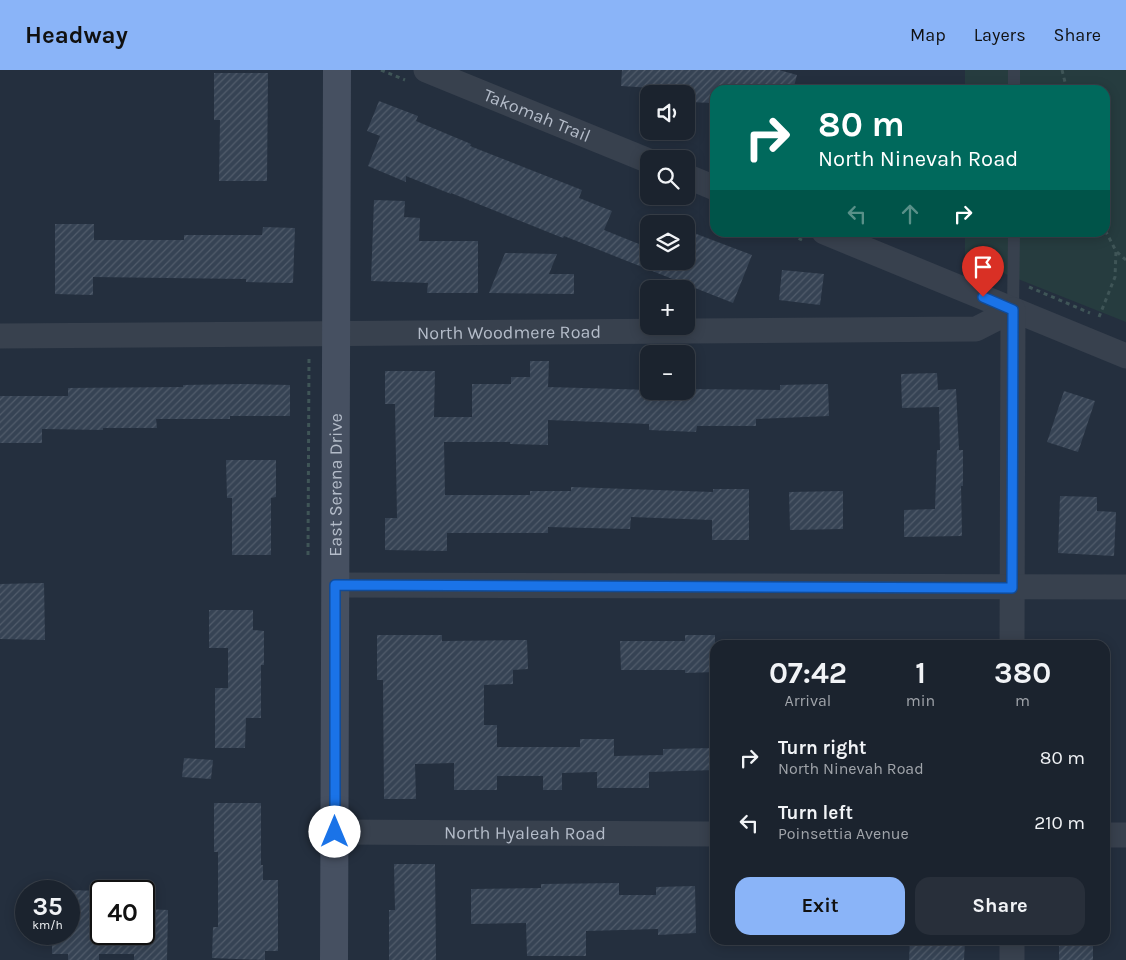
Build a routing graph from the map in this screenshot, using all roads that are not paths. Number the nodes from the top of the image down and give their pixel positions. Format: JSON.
{"nodes":[{"id":1,"x":337,"y":70,"type":"edge"},
{"id":2,"x":426,"y":70,"type":"edge"},
{"id":3,"x":1014,"y":70,"type":"edge"},
{"id":4,"x":1014,"y":85,"type":"edge"},
{"id":5,"x":640,"y":157,"type":"edge"},
{"id":6,"x":695,"y":180,"type":"edge"},
{"id":7,"x":710,"y":186,"type":"edge"},
{"id":8,"x":836,"y":237,"type":"edge"},
{"id":9,"x":1014,"y":237,"type":"edge"},
{"id":10,"x":1013,"y":310,"type":"junction"},
{"id":11,"x":336,"y":334,"type":"junction"},
{"id":12,"x":0,"y":336,"type":"edge"},
{"id":13,"x":1126,"y":356,"type":"edge"},
{"id":14,"x":335,"y":585,"type":"junction"},
{"id":15,"x":1126,"y":587,"type":"edge"},
{"id":16,"x":1012,"y":588,"type":"junction"},
{"id":17,"x":1012,"y":640,"type":"edge"},
{"id":18,"x":335,"y":832,"type":"junction"},
{"id":19,"x":710,"y":834,"type":"edge"},
{"id":20,"x":1110,"y":835,"type":"edge"},
{"id":21,"x":1126,"y":835,"type":"edge"},
{"id":22,"x":1012,"y":945,"type":"edge"},
{"id":23,"x":334,"y":960,"type":"edge"},
{"id":24,"x":1012,"y":960,"type":"edge"}],
"edges":[{"from":1,"to":11,"type":"street","name":"East Serena Drive"},
{"from":2,"to":5,"type":"street","name":"Takomah Trail"},
{"from":3,"to":4,"type":"lane"},
{"from":6,"to":7,"type":"street"},
{"from":8,"to":10,"type":"street"},
{"from":9,"to":10,"type":"lane"},
{"from":10,"to":11,"type":"street","name":"North Woodmere Road"},
{"from":10,"to":13,"type":"street"},
{"from":10,"to":16,"type":"street"},
{"from":11,"to":12,"type":"street","name":"North Woodmere Road"},
{"from":11,"to":14,"type":"street","name":"East Serena Drive"},
{"from":14,"to":16,"type":"street"},
{"from":14,"to":18,"type":"street","name":"East Serena Drive"},
{"from":15,"to":16,"type":"street"},
{"from":16,"to":17,"type":"street"},
{"from":18,"to":19,"type":"street","name":"North Hyaleah Road"},
{"from":18,"to":23,"type":"street","name":"East Serena Drive"},
{"from":20,"to":21,"type":"street"},
{"from":22,"to":24,"type":"street"}]}
